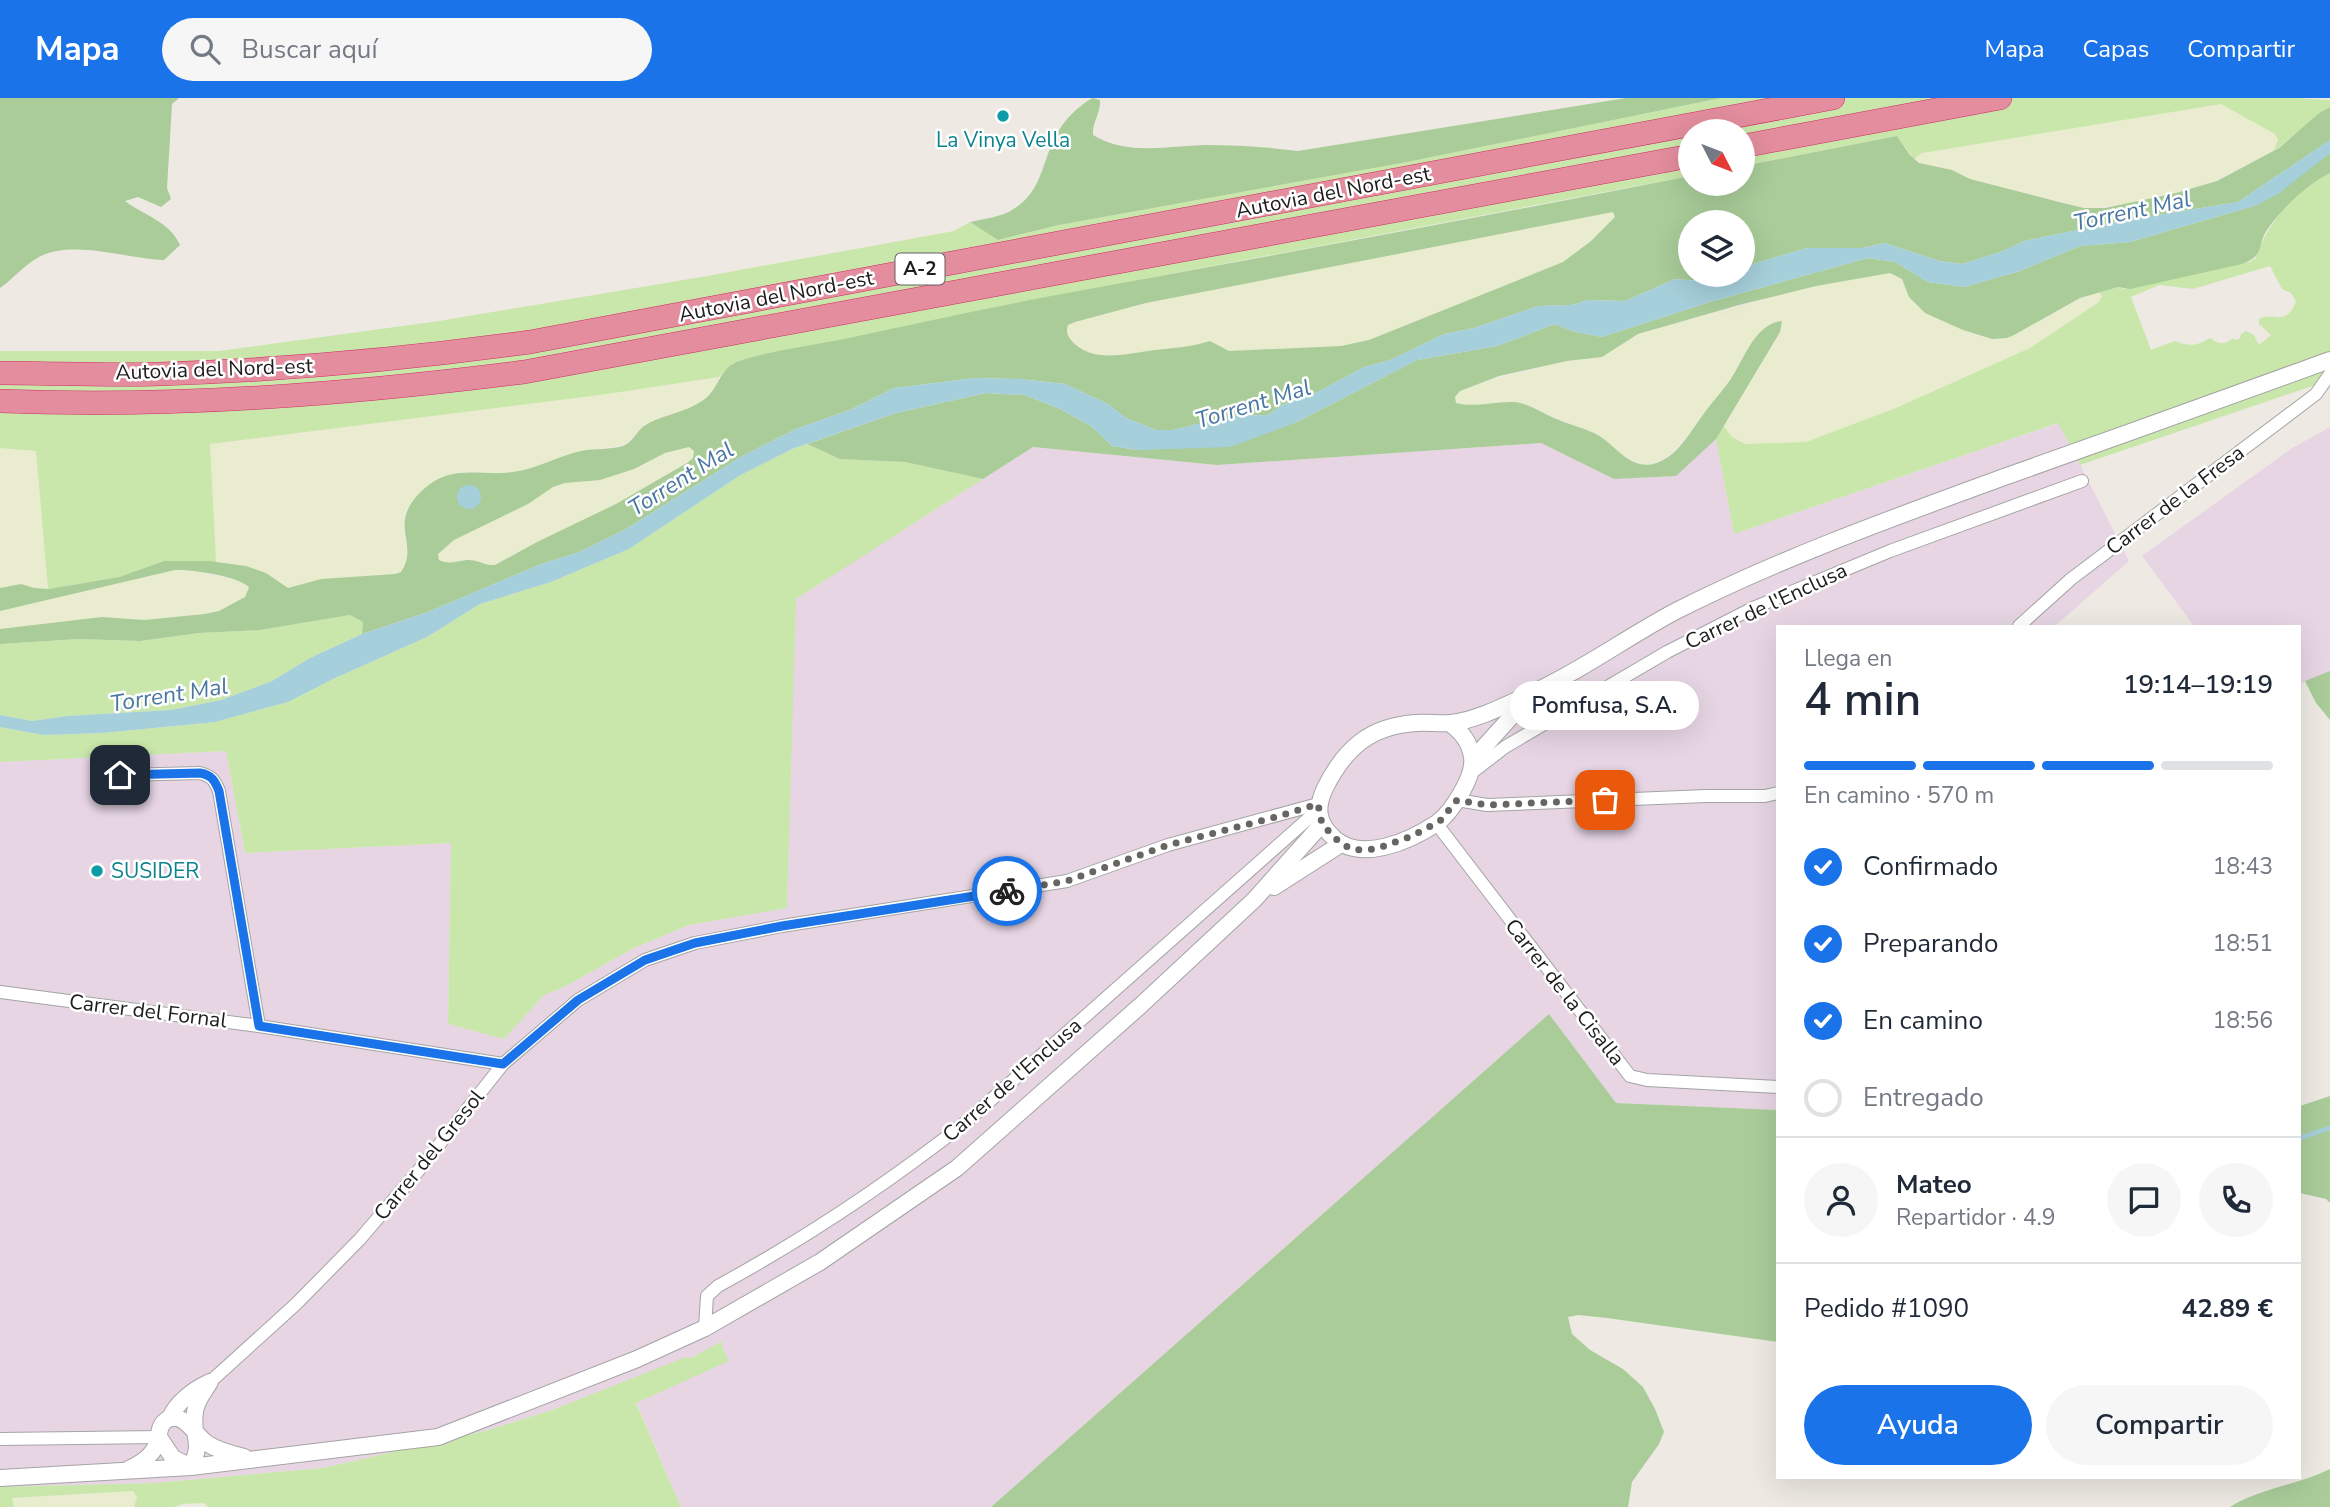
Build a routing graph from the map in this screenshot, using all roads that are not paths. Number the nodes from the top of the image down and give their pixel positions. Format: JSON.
{"nodes":[{"id":1,"x":1833,"y":98,"type":"edge"},
{"id":2,"x":2000,"y":98,"type":"edge"},
{"id":3,"x":1755,"y":144,"type":"edge"},
{"id":4,"x":1678,"y":158,"type":"edge"},
{"id":5,"x":2330,"y":360,"type":"edge"},
{"id":6,"x":0,"y":373,"type":"edge"},
{"id":7,"x":2330,"y":374,"type":"edge"},
{"id":8,"x":0,"y":401,"type":"edge"},
{"id":9,"x":2082,"y":481,"type":"dead end"},
{"id":10,"x":2020,"y":625,"type":"edge"},
{"id":11,"x":1534,"y":692,"type":"junction"},
{"id":12,"x":1449,"y":723,"type":"junction"},
{"id":13,"x":1472,"y":766,"type":"junction"},
{"id":14,"x":120,"y":775,"type":"dead end"},
{"id":15,"x":1776,"y":793,"type":"edge"},
{"id":16,"x":1457,"y":800,"type":"junction"},
{"id":17,"x":1319,"y":813,"type":"junction"},
{"id":18,"x":1436,"y":823,"type":"junction"},
{"id":19,"x":1341,"y":844,"type":"junction"},
{"id":20,"x":1254,"y":900,"type":"junction"},
{"id":21,"x":0,"y":992,"type":"edge"},
{"id":22,"x":259,"y":1026,"type":"junction"},
{"id":23,"x":503,"y":1064,"type":"junction"},
{"id":24,"x":1776,"y":1087,"type":"edge"},
{"id":25,"x":705,"y":1328,"type":"junction"},
{"id":26,"x":210,"y":1382,"type":"junction"},
{"id":27,"x":170,"y":1418,"type":"junction"},
{"id":28,"x":194,"y":1433,"type":"junction"},
{"id":29,"x":159,"y":1437,"type":"junction"},
{"id":30,"x":0,"y":1439,"type":"edge"},
{"id":31,"x":254,"y":1460,"type":"junction"},
{"id":32,"x":191,"y":1467,"type":"junction"},
{"id":33,"x":126,"y":1470,"type":"junction"},
{"id":34,"x":0,"y":1478,"type":"edge"}],
"edges":[{"from":1,"to":6,"type":"highway","name":"Autovia del Nord-est","number":"A-2"},
{"from":2,"to":3,"type":"highway"},
{"from":4,"to":8,"type":"highway","name":"Autovia del Nord-est","number":"A-2"},
{"from":5,"to":11,"type":"street"},
{"from":7,"to":10,"type":"street","name":"Carrer de la Fresa"},
{"from":9,"to":13,"type":"street","name":"Carrer de l'Enclusa"},
{"from":11,"to":12,"type":"street"},
{"from":11,"to":13,"type":"street"},
{"from":12,"to":13,"type":"street"},
{"from":12,"to":17,"type":"street"},
{"from":13,"to":16,"type":"street"},
{"from":14,"to":22,"type":"street"},
{"from":15,"to":16,"type":"street"},
{"from":16,"to":18,"type":"street"},
{"from":17,"to":19,"type":"street"},
{"from":17,"to":20,"type":"street"},
{"from":17,"to":23,"type":"street","name":"Carrer del Gresol"},
{"from":17,"to":25,"type":"street","name":"Carrer de l'Enclusa"},
{"from":18,"to":19,"type":"street"},
{"from":18,"to":24,"type":"street","name":"Carrer de la Cisalla"},
{"from":19,"to":20,"type":"street"},
{"from":20,"to":25,"type":"street"},
{"from":21,"to":22,"type":"street","name":"Carrer del Fornal"},
{"from":22,"to":23,"type":"street","name":"Carrer del Fornal"},
{"from":23,"to":26,"type":"street","name":"Carrer del Gresol"},
{"from":25,"to":31,"type":"street"},
{"from":26,"to":27,"type":"street"},
{"from":26,"to":28,"type":"street"},
{"from":27,"to":28,"type":"street"},
{"from":27,"to":29,"type":"street"},
{"from":28,"to":31,"type":"street"},
{"from":28,"to":32,"type":"street"},
{"from":29,"to":30,"type":"street"},
{"from":29,"to":32,"type":"street"},
{"from":29,"to":33,"type":"street"},
{"from":31,"to":32,"type":"street"},
{"from":32,"to":33,"type":"street"},
{"from":33,"to":34,"type":"street"}]}
